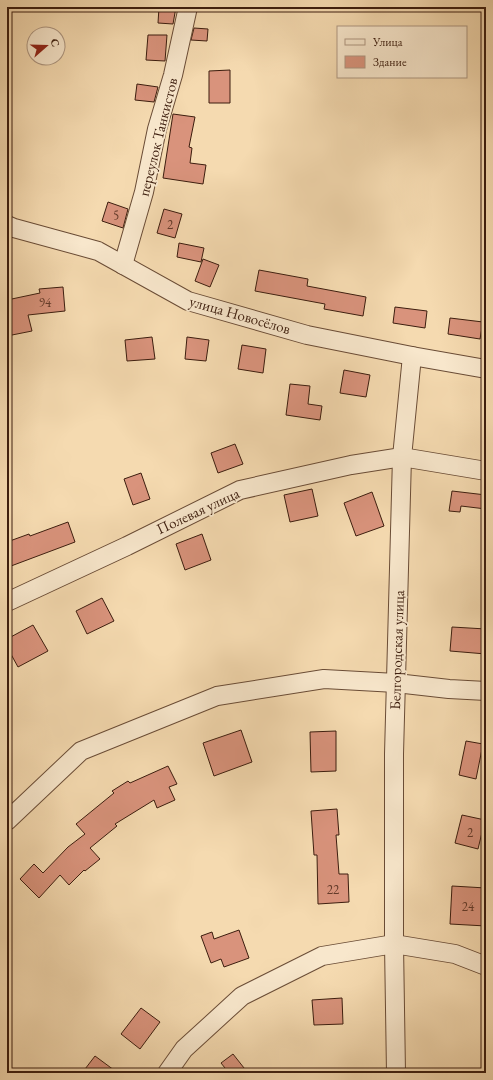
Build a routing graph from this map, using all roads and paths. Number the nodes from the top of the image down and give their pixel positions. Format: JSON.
{"nodes":[{"id":1,"x":188,"y":7,"type":"edge"},
{"id":2,"x":7,"y":225,"type":"edge"},
{"id":3,"x":123,"y":265,"type":"junction"},
{"id":4,"x":412,"y":356,"type":"junction"},
{"id":5,"x":486,"y":369,"type":"edge"},
{"id":6,"x":402,"y":457,"type":"junction"},
{"id":7,"x":486,"y":471,"type":"edge"},
{"id":8,"x":7,"y":602,"type":"edge"},
{"id":9,"x":396,"y":683,"type":"junction"},
{"id":10,"x":486,"y":691,"type":"edge"},
{"id":11,"x":7,"y":821,"type":"edge"},
{"id":12,"x":394,"y":944,"type":"junction"},
{"id":13,"x":486,"y":966,"type":"edge"},
{"id":14,"x":167,"y":1073,"type":"edge"},
{"id":15,"x":396,"y":1073,"type":"edge"}],
"edges":[{"from":1,"to":3,"type":"street","name":"переулок Танкистов"},
{"from":2,"to":3,"type":"street","name":"улица Новосёлов"},
{"from":3,"to":4,"type":"street","name":"улица Новосёлов"},
{"from":4,"to":5,"type":"street","name":"улица Новосёлов"},
{"from":4,"to":6,"type":"street","name":"Белгородская улица"},
{"from":6,"to":7,"type":"street","name":"Полевая улица"},
{"from":6,"to":8,"type":"street","name":"Полевая улица"},
{"from":6,"to":9,"type":"street","name":"Белгородская улица"},
{"from":9,"to":10,"type":"street"},
{"from":9,"to":11,"type":"street"},
{"from":9,"to":12,"type":"street","name":"Белгородская улица"},
{"from":12,"to":13,"type":"street"},
{"from":12,"to":14,"type":"street"},
{"from":12,"to":15,"type":"street","name":"Белгородская улица"}]}
